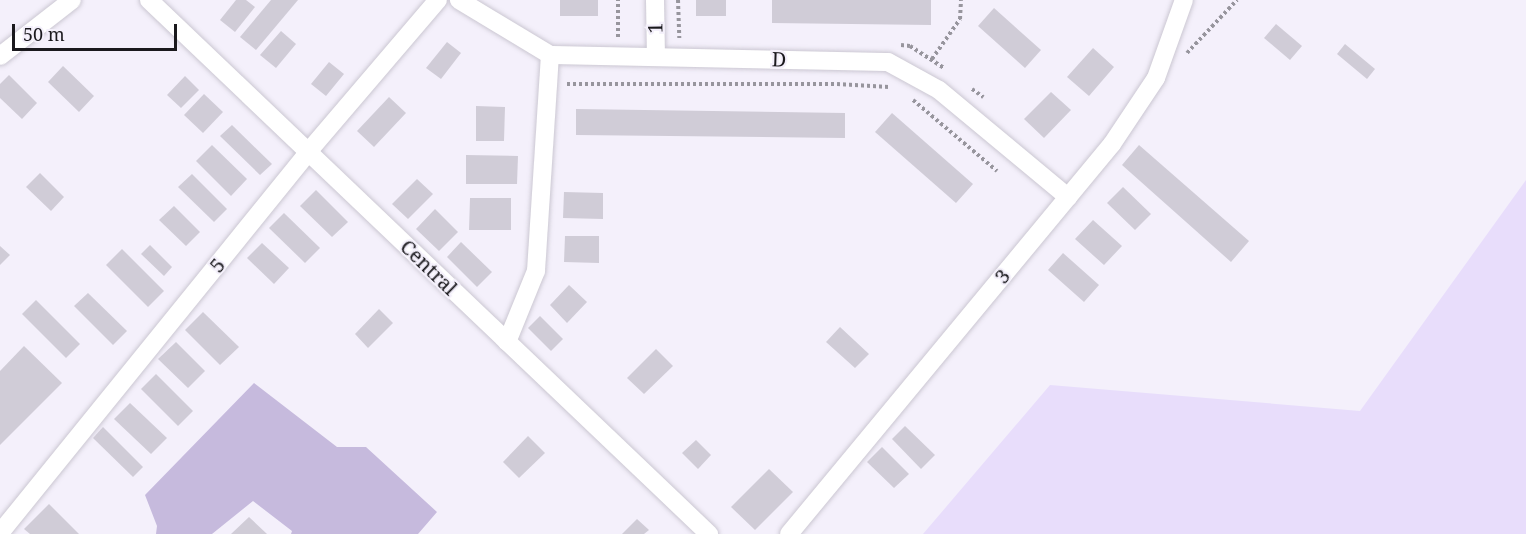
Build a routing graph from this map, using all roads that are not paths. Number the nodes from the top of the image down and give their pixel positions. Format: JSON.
{"nodes":[{"id":1,"x":72,"y":0,"type":"edge"},
{"id":2,"x":149,"y":0,"type":"edge"},
{"id":3,"x":438,"y":0,"type":"edge"},
{"id":4,"x":459,"y":0,"type":"edge"},
{"id":5,"x":655,"y":0,"type":"edge"},
{"id":6,"x":1185,"y":0,"type":"edge"},
{"id":7,"x":550,"y":55,"type":"junction"},
{"id":8,"x":0,"y":56,"type":"edge"},
{"id":9,"x":656,"y":56,"type":"junction"},
{"id":10,"x":308,"y":152,"type":"junction"},
{"id":11,"x":1068,"y":197,"type":"junction"},
{"id":12,"x":507,"y":342,"type":"junction"},
{"id":13,"x":0,"y":532,"type":"edge"},
{"id":14,"x":709,"y":534,"type":"edge"},
{"id":15,"x":789,"y":534,"type":"edge"}],
"edges":[{"from":1,"to":8,"type":"street"},
{"from":2,"to":10,"type":"street","name":"Central"},
{"from":3,"to":10,"type":"street","name":"5"},
{"from":4,"to":7,"type":"street"},
{"from":5,"to":9,"type":"street","name":"1"},
{"from":6,"to":11,"type":"street","name":"3"},
{"from":7,"to":9,"type":"street","name":"D"},
{"from":7,"to":12,"type":"street"},
{"from":9,"to":11,"type":"street","name":"D"},
{"from":10,"to":12,"type":"street","name":"Central"},
{"from":10,"to":13,"type":"street","name":"5"},
{"from":11,"to":15,"type":"street","name":"3"},
{"from":12,"to":14,"type":"street","name":"Central"}]}
